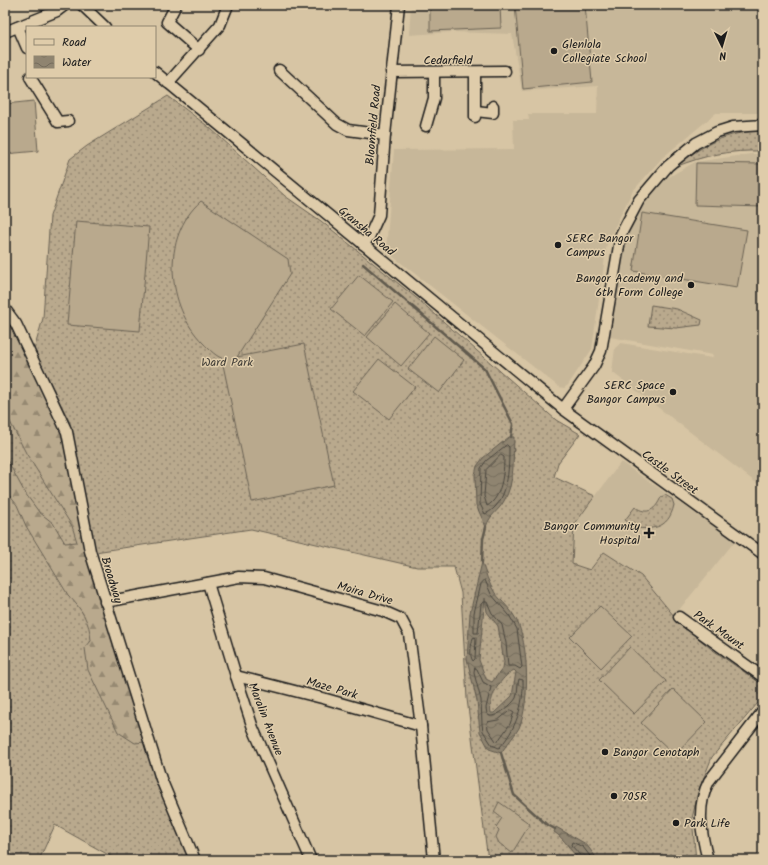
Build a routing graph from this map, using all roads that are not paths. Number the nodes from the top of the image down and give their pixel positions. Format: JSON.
{"nodes":[{"id":1,"x":64,"y":5,"type":"edge"},
{"id":2,"x":82,"y":5,"type":"edge"},
{"id":3,"x":176,"y":5,"type":"edge"},
{"id":4,"x":228,"y":5,"type":"edge"},
{"id":5,"x":399,"y":5,"type":"edge"},
{"id":6,"x":104,"y":26,"type":"edge"},
{"id":7,"x":18,"y":27,"type":"junction"},
{"id":8,"x":5,"y":32,"type":"edge"},
{"id":9,"x":26,"y":46,"type":"edge"},
{"id":10,"x":199,"y":50,"type":"junction"},
{"id":11,"x":279,"y":70,"type":"dead end"},
{"id":12,"x":392,"y":72,"type":"junction"},
{"id":13,"x":505,"y":72,"type":"dead end"},
{"id":14,"x":156,"y":73,"type":"edge"},
{"id":15,"x":434,"y":73,"type":"junction"},
{"id":16,"x":476,"y":73,"type":"junction"},
{"id":17,"x":31,"y":78,"type":"edge"},
{"id":18,"x":168,"y":83,"type":"junction"},
{"id":19,"x":493,"y":106,"type":"dead end"},
{"id":20,"x":68,"y":121,"type":"dead end"},
{"id":21,"x":763,"y":125,"type":"edge"},
{"id":22,"x":426,"y":126,"type":"dead end"},
{"id":23,"x":385,"y":135,"type":"junction"},
{"id":24,"x":363,"y":244,"type":"junction"},
{"id":25,"x":5,"y":309,"type":"edge"},
{"id":26,"x":563,"y":409,"type":"junction"},
{"id":27,"x":763,"y":554,"type":"edge"},
{"id":28,"x":208,"y":583,"type":"junction"},
{"id":29,"x":105,"y":602,"type":"junction"},
{"id":30,"x":679,"y":617,"type":"dead end"},
{"id":31,"x":236,"y":676,"type":"junction"},
{"id":32,"x":763,"y":677,"type":"edge"},
{"id":33,"x":763,"y":710,"type":"edge"},
{"id":34,"x":421,"y":726,"type":"junction"},
{"id":35,"x":195,"y":860,"type":"edge"},
{"id":36,"x":311,"y":860,"type":"edge"},
{"id":37,"x":434,"y":860,"type":"edge"},
{"id":38,"x":708,"y":860,"type":"edge"}],
"edges":[{"from":1,"to":7,"type":"street"},
{"from":2,"to":6,"type":"street"},
{"from":3,"to":10,"type":"street"},
{"from":4,"to":10,"type":"street"},
{"from":5,"to":12,"type":"street","name":"Bloomfield Road"},
{"from":7,"to":8,"type":"street"},
{"from":7,"to":9,"type":"street"},
{"from":10,"to":18,"type":"street"},
{"from":11,"to":23,"type":"street"},
{"from":12,"to":15,"type":"street","name":"Cedarfield"},
{"from":12,"to":23,"type":"street","name":"Bloomfield Road"},
{"from":13,"to":16,"type":"street","name":"Cedarfield"},
{"from":14,"to":18,"type":"street","name":"Gransha Road"},
{"from":15,"to":16,"type":"street","name":"Cedarfield"},
{"from":15,"to":22,"type":"street"},
{"from":16,"to":19,"type":"street"},
{"from":17,"to":20,"type":"street"},
{"from":18,"to":24,"type":"street","name":"Gransha Road"},
{"from":21,"to":26,"type":"street"},
{"from":23,"to":24,"type":"street","name":"Bloomfield Road"},
{"from":24,"to":26,"type":"street","name":"Gransha Road"},
{"from":25,"to":29,"type":"street","name":"Broadway"},
{"from":26,"to":27,"type":"street","name":"Castle Street"},
{"from":28,"to":29,"type":"street","name":"Moira Drive"},
{"from":28,"to":31,"type":"street","name":"Maralin Avenue"},
{"from":28,"to":34,"type":"street","name":"Moira Drive"},
{"from":29,"to":35,"type":"street","name":"Broadway"},
{"from":30,"to":32,"type":"street","name":"Park Mount"},
{"from":31,"to":34,"type":"street","name":"Maze Park"},
{"from":31,"to":36,"type":"street","name":"Maralin Avenue"},
{"from":33,"to":38,"type":"street"},
{"from":34,"to":37,"type":"street","name":"Moira Drive"}]}
